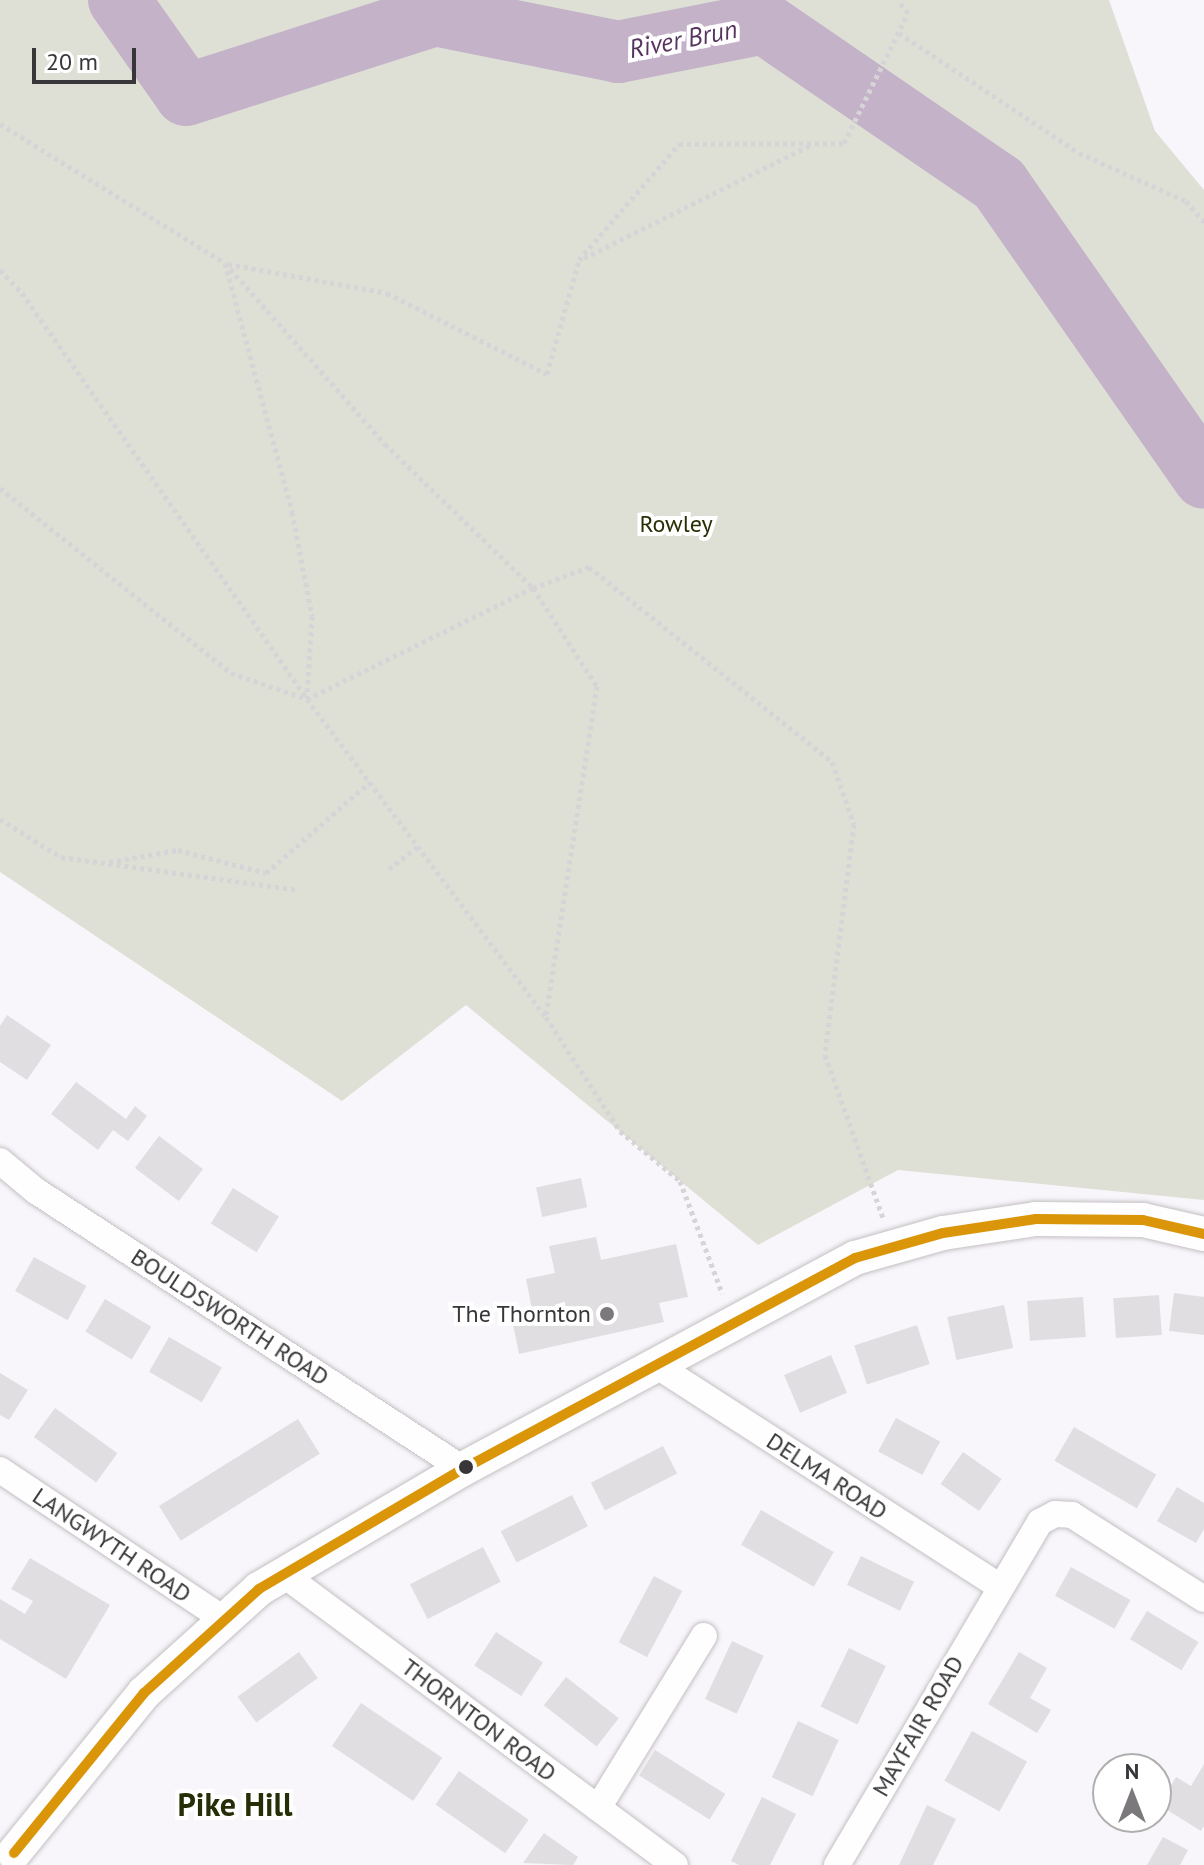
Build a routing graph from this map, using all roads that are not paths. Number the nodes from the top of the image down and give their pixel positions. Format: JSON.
{"nodes":[{"id":1,"x":0,"y":1161,"type":"edge"},
{"id":2,"x":1204,"y":1234,"type":"edge"},
{"id":3,"x":656,"y":1365,"type":"junction"},
{"id":4,"x":463,"y":1469,"type":"junction"},
{"id":5,"x":0,"y":1470,"type":"edge"},
{"id":6,"x":283,"y":1574,"type":"junction"},
{"id":7,"x":999,"y":1586,"type":"junction"},
{"id":8,"x":1204,"y":1599,"type":"edge"},
{"id":9,"x":225,"y":1620,"type":"junction"},
{"id":10,"x":704,"y":1636,"type":"dead end"},
{"id":11,"x":598,"y":1808,"type":"junction"},
{"id":12,"x":14,"y":1854,"type":"edge"},
{"id":13,"x":675,"y":1865,"type":"edge"},
{"id":14,"x":837,"y":1865,"type":"edge"}],
"edges":[{"from":1,"to":4,"type":"street","name":"BOULDSWORTH ROAD"},
{"from":2,"to":3,"type":"street"},
{"from":3,"to":4,"type":"street"},
{"from":3,"to":7,"type":"street","name":"DELMA ROAD"},
{"from":4,"to":6,"type":"street"},
{"from":5,"to":9,"type":"street","name":"LANGWYTH ROAD"},
{"from":6,"to":9,"type":"street"},
{"from":6,"to":11,"type":"street","name":"THORNTON ROAD"},
{"from":7,"to":8,"type":"street","name":"MAYFAIR ROAD"},
{"from":7,"to":14,"type":"street","name":"MAYFAIR ROAD"},
{"from":9,"to":12,"type":"street"},
{"from":10,"to":11,"type":"street"},
{"from":11,"to":13,"type":"street","name":"THORNTON ROAD"}]}
